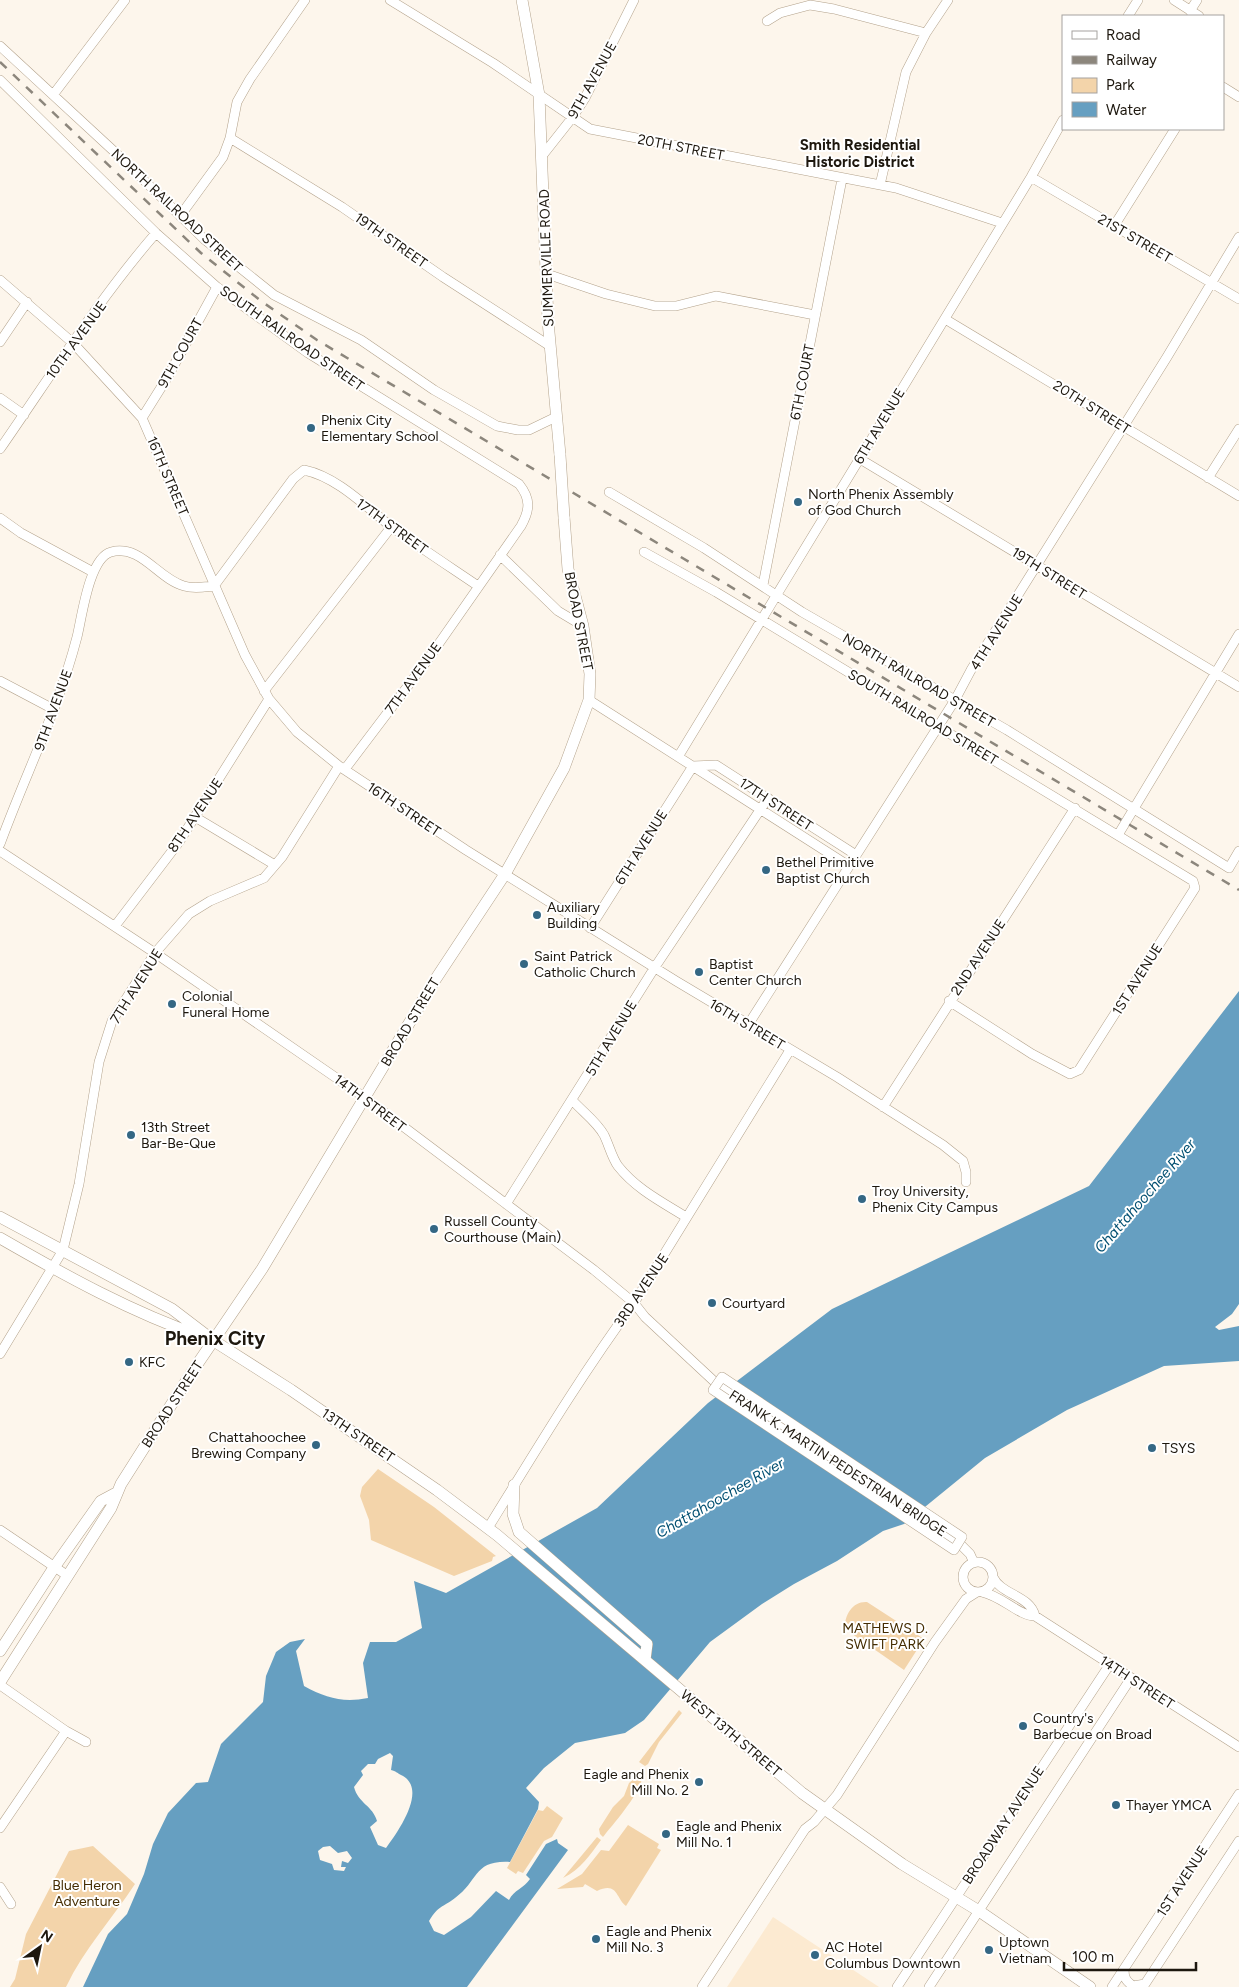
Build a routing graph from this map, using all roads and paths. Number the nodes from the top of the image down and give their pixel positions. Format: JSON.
{"nodes":[{"id":1,"x":125,"y":0,"type":"edge"},
{"id":2,"x":305,"y":0,"type":"edge"},
{"id":3,"x":390,"y":0,"type":"edge"},
{"id":4,"x":522,"y":0,"type":"edge"},
{"id":5,"x":634,"y":0,"type":"edge"},
{"id":6,"x":948,"y":0,"type":"edge"},
{"id":7,"x":1138,"y":0,"type":"edge"},
{"id":8,"x":1174,"y":0,"type":"edge"},
{"id":9,"x":1197,"y":0,"type":"edge"},
{"id":10,"x":836,"y":4,"type":"edge"},
{"id":11,"x":1190,"y":11,"type":"junction"},
{"id":12,"x":1129,"y":15,"type":"edge"},
{"id":13,"x":1197,"y":15,"type":"edge"},
{"id":14,"x":767,"y":21,"type":"dead end"},
{"id":15,"x":926,"y":33,"type":"junction"},
{"id":16,"x":0,"y":46,"type":"edge"},
{"id":17,"x":0,"y":80,"type":"edge"},
{"id":18,"x":1224,"y":88,"type":"edge"},
{"id":19,"x":53,"y":95,"type":"junction"},
{"id":20,"x":539,"y":95,"type":"junction"},
{"id":21,"x":1239,"y":97,"type":"edge"},
{"id":22,"x":572,"y":118,"type":"junction"},
{"id":23,"x":1062,"y":122,"type":"edge"},
{"id":24,"x":1174,"y":130,"type":"edge"},
{"id":25,"x":230,"y":138,"type":"junction"},
{"id":26,"x":542,"y":156,"type":"junction"},
{"id":27,"x":1031,"y":177,"type":"junction"},
{"id":28,"x":842,"y":179,"type":"junction"},
{"id":29,"x":880,"y":184,"type":"junction"},
{"id":30,"x":180,"y":216,"type":"junction"},
{"id":31,"x":1002,"y":223,"type":"junction"},
{"id":32,"x":1114,"y":226,"type":"junction"},
{"id":33,"x":156,"y":233,"type":"junction"},
{"id":34,"x":1239,"y":238,"type":"edge"},
{"id":35,"x":546,"y":274,"type":"junction"},
{"id":36,"x":0,"y":280,"type":"edge"},
{"id":37,"x":1212,"y":283,"type":"junction"},
{"id":38,"x":217,"y":287,"type":"junction"},
{"id":39,"x":1239,"y":299,"type":"edge"},
{"id":40,"x":27,"y":302,"type":"junction"},
{"id":41,"x":815,"y":315,"type":"junction"},
{"id":42,"x":945,"y":319,"type":"junction"},
{"id":43,"x":0,"y":342,"type":"edge"},
{"id":44,"x":72,"y":343,"type":"junction"},
{"id":45,"x":550,"y":346,"type":"junction"},
{"id":46,"x":0,"y":398,"type":"edge"},
{"id":47,"x":24,"y":415,"type":"junction"},
{"id":48,"x":556,"y":417,"type":"junction"},
{"id":49,"x":142,"y":418,"type":"junction"},
{"id":50,"x":1123,"y":426,"type":"junction"},
{"id":51,"x":1239,"y":429,"type":"edge"},
{"id":52,"x":0,"y":449,"type":"edge"},
{"id":53,"x":860,"y":459,"type":"junction"},
{"id":54,"x":1208,"y":478,"type":"junction"},
{"id":55,"x":609,"y":492,"type":"dead end"},
{"id":56,"x":1239,"y":496,"type":"edge"},
{"id":57,"x":564,"y":516,"type":"joint"},
{"id":58,"x":0,"y":518,"type":"edge"},
{"id":59,"x":392,"y":526,"type":"junction"},
{"id":60,"x":644,"y":552,"type":"dead end"},
{"id":61,"x":500,"y":555,"type":"junction"},
{"id":62,"x":1038,"y":566,"type":"junction"},
{"id":63,"x":93,"y":572,"type":"junction"},
{"id":64,"x":763,"y":585,"type":"junction"},
{"id":65,"x":214,"y":586,"type":"junction"},
{"id":66,"x":478,"y":586,"type":"junction"},
{"id":67,"x":778,"y":596,"type":"junction"},
{"id":68,"x":762,"y":620,"type":"junction"},
{"id":69,"x":583,"y":626,"type":"junction"},
{"id":70,"x":1239,"y":634,"type":"edge"},
{"id":71,"x":1216,"y":673,"type":"junction"},
{"id":72,"x":0,"y":681,"type":"edge"},
{"id":73,"x":1239,"y":688,"type":"edge"},
{"id":74,"x":264,"y":691,"type":"junction"},
{"id":75,"x":269,"y":699,"type":"junction"},
{"id":76,"x":589,"y":700,"type":"junction"},
{"id":77,"x":955,"y":700,"type":"junction"},
{"id":78,"x":55,"y":710,"type":"junction"},
{"id":79,"x":939,"y":726,"type":"junction"},
{"id":80,"x":678,"y":756,"type":"junction"},
{"id":81,"x":693,"y":766,"type":"junction"},
{"id":82,"x":342,"y":768,"type":"junction"},
{"id":83,"x":768,"y":798,"type":"junction"},
{"id":84,"x":1075,"y":808,"type":"junction"},
{"id":85,"x":1134,"y":809,"type":"junction"},
{"id":86,"x":760,"y":810,"type":"junction"},
{"id":87,"x":195,"y":817,"type":"junction"},
{"id":88,"x":1118,"y":835,"type":"junction"},
{"id":89,"x":0,"y":844,"type":"edge"},
{"id":90,"x":0,"y":851,"type":"edge"},
{"id":91,"x":1239,"y":851,"type":"edge"},
{"id":92,"x":856,"y":855,"type":"junction"},
{"id":93,"x":275,"y":865,"type":"junction"},
{"id":94,"x":849,"y":866,"type":"junction"},
{"id":95,"x":505,"y":874,"type":"junction"},
{"id":96,"x":1195,"y":888,"type":"joint"},
{"id":97,"x":116,"y":926,"type":"junction"},
{"id":98,"x":590,"y":928,"type":"junction"},
{"id":99,"x":155,"y":953,"type":"junction"},
{"id":100,"x":655,"y":967,"type":"junction"},
{"id":101,"x":950,"y":1000,"type":"junction"},
{"id":102,"x":748,"y":1025,"type":"junction"},
{"id":103,"x":790,"y":1050,"type":"junction"},
{"id":104,"x":364,"y":1097,"type":"junction"},
{"id":105,"x":572,"y":1102,"type":"junction"},
{"id":106,"x":884,"y":1107,"type":"junction"},
{"id":107,"x":966,"y":1182,"type":"dead end"},
{"id":108,"x":506,"y":1204,"type":"junction"},
{"id":109,"x":0,"y":1217,"type":"edge"},
{"id":110,"x":686,"y":1217,"type":"junction"},
{"id":111,"x":0,"y":1238,"type":"edge"},
{"id":112,"x":63,"y":1250,"type":"junction"},
{"id":113,"x":52,"y":1268,"type":"junction"},
{"id":114,"x":634,"y":1303,"type":"junction"},
{"id":115,"x":214,"y":1341,"type":"junction"},
{"id":116,"x":0,"y":1354,"type":"edge"},
{"id":117,"x":717,"y":1384,"type":"joint"},
{"id":118,"x":514,"y":1485,"type":"junction"},
{"id":119,"x":116,"y":1493,"type":"junction"},
{"id":120,"x":0,"y":1530,"type":"edge"},
{"id":121,"x":493,"y":1531,"type":"junction"},
{"id":122,"x":958,"y":1542,"type":"junction"},
{"id":123,"x":974,"y":1563,"type":"junction"},
{"id":124,"x":55,"y":1566,"type":"junction"},
{"id":125,"x":68,"y":1576,"type":"junction"},
{"id":126,"x":993,"y":1577,"type":"junction"},
{"id":127,"x":965,"y":1585,"type":"junction"},
{"id":128,"x":979,"y":1592,"type":"junction"},
{"id":129,"x":966,"y":1599,"type":"junction"},
{"id":130,"x":1035,"y":1616,"type":"junction"},
{"id":131,"x":0,"y":1651,"type":"edge"},
{"id":132,"x":645,"y":1660,"type":"junction"},
{"id":133,"x":1110,"y":1664,"type":"junction"},
{"id":134,"x":1131,"y":1678,"type":"junction"},
{"id":135,"x":0,"y":1684,"type":"edge"},
{"id":136,"x":66,"y":1731,"type":"junction"},
{"id":137,"x":86,"y":1742,"type":"dead end"},
{"id":138,"x":1239,"y":1747,"type":"edge"},
{"id":139,"x":1239,"y":1794,"type":"edge"},
{"id":140,"x":0,"y":1828,"type":"edge"},
{"id":141,"x":1239,"y":1841,"type":"edge"},
{"id":142,"x":0,"y":1887,"type":"edge"},
{"id":143,"x":956,"y":1897,"type":"junction"},
{"id":144,"x":11,"y":1904,"type":"dead end"},
{"id":145,"x":979,"y":1911,"type":"junction"},
{"id":146,"x":1124,"y":1969,"type":"junction"},
{"id":147,"x":1144,"y":1985,"type":"edge"},
{"id":148,"x":702,"y":1987,"type":"edge"},
{"id":149,"x":897,"y":1987,"type":"edge"},
{"id":150,"x":929,"y":1987,"type":"edge"},
{"id":151,"x":1090,"y":1987,"type":"edge"},
{"id":152,"x":1112,"y":1987,"type":"edge"}],
"edges":[{"from":1,"to":19,"type":"street"},
{"from":2,"to":25,"type":"street"},
{"from":3,"to":20,"type":"street","name":"20TH STREET"},
{"from":4,"to":20,"type":"main road","name":"SUMMERVILLE ROAD"},
{"from":5,"to":22,"type":"street","name":"9TH AVENUE"},
{"from":6,"to":15,"type":"street"},
{"from":7,"to":12,"type":"street"},
{"from":8,"to":11,"type":"street"},
{"from":9,"to":11,"type":"street"},
{"from":10,"to":14,"type":"street"},
{"from":10,"to":15,"type":"street"},
{"from":11,"to":13,"type":"street"},
{"from":15,"to":29,"type":"street"},
{"from":16,"to":19,"type":"street","name":"NORTH RAILROAD STREET"},
{"from":17,"to":33,"type":"street","name":"SOUTH RAILROAD STREET"},
{"from":18,"to":21,"type":"street"},
{"from":19,"to":30,"type":"street","name":"NORTH RAILROAD STREET"},
{"from":20,"to":22,"type":"street","name":"20TH STREET"},
{"from":20,"to":26,"type":"main road","name":"SUMMERVILLE ROAD"},
{"from":22,"to":26,"type":"street","name":"9TH AVENUE"},
{"from":22,"to":28,"type":"street","name":"20TH STREET"},
{"from":23,"to":27,"type":"street","name":"6TH AVENUE"},
{"from":24,"to":32,"type":"street"},
{"from":25,"to":30,"type":"street"},
{"from":25,"to":45,"type":"street","name":"19TH STREET"},
{"from":26,"to":35,"type":"main road","name":"SUMMERVILLE ROAD"},
{"from":27,"to":31,"type":"street","name":"6TH AVENUE"},
{"from":27,"to":32,"type":"street","name":"21ST STREET"},
{"from":28,"to":29,"type":"street","name":"20TH STREET"},
{"from":28,"to":41,"type":"street","name":"6TH COURT"},
{"from":29,"to":31,"type":"street","name":"20TH STREET"},
{"from":30,"to":48,"type":"street","name":"NORTH RAILROAD STREET"},
{"from":31,"to":42,"type":"street","name":"6TH AVENUE"},
{"from":32,"to":37,"type":"street","name":"21ST STREET"},
{"from":33,"to":38,"type":"street","name":"SOUTH RAILROAD STREET"},
{"from":33,"to":44,"type":"street","name":"10TH AVENUE"},
{"from":34,"to":37,"type":"street","name":"4TH AVENUE"},
{"from":35,"to":41,"type":"street"},
{"from":35,"to":45,"type":"main road","name":"SUMMERVILLE ROAD"},
{"from":36,"to":40,"type":"street","name":"16TH STREET"},
{"from":37,"to":39,"type":"street","name":"21ST STREET"},
{"from":37,"to":50,"type":"street","name":"4TH AVENUE"},
{"from":38,"to":49,"type":"street","name":"9TH COURT"},
{"from":38,"to":61,"type":"street","name":"SOUTH RAILROAD STREET"},
{"from":40,"to":43,"type":"street"},
{"from":40,"to":44,"type":"street","name":"16TH STREET"},
{"from":41,"to":64,"type":"street","name":"6TH COURT"},
{"from":42,"to":50,"type":"street","name":"20TH STREET"},
{"from":42,"to":53,"type":"street","name":"6TH AVENUE"},
{"from":44,"to":47,"type":"street","name":"10TH AVENUE"},
{"from":44,"to":49,"type":"street","name":"16TH STREET"},
{"from":45,"to":48,"type":"main road","name":"SUMMERVILLE ROAD"},
{"from":46,"to":47,"type":"street"},
{"from":47,"to":52,"type":"street","name":"10TH AVENUE"},
{"from":48,"to":57,"type":"main road","name":"SUMMERVILLE ROAD","bridge":true},
{"from":49,"to":65,"type":"street","name":"16TH STREET"},
{"from":50,"to":54,"type":"street","name":"20TH STREET"},
{"from":50,"to":62,"type":"street","name":"4TH AVENUE"},
{"from":51,"to":54,"type":"street"},
{"from":53,"to":62,"type":"street","name":"19TH STREET"},
{"from":53,"to":67,"type":"street","name":"6TH AVENUE"},
{"from":54,"to":56,"type":"street","name":"20TH STREET"},
{"from":55,"to":64,"type":"street","name":"NORTH RAILROAD STREET"},
{"from":57,"to":69,"type":"main road","name":"BROAD STREET"},
{"from":58,"to":63,"type":"street"},
{"from":59,"to":65,"type":"street","name":"17TH STREET"},
{"from":59,"to":66,"type":"street","name":"17TH STREET"},
{"from":59,"to":74,"type":"street"},
{"from":60,"to":68,"type":"street","name":"SOUTH RAILROAD STREET"},
{"from":61,"to":66,"type":"street"},
{"from":61,"to":69,"type":"street"},
{"from":62,"to":71,"type":"street","name":"19TH STREET"},
{"from":62,"to":77,"type":"street","name":"4TH AVENUE"},
{"from":63,"to":65,"type":"street"},
{"from":63,"to":78,"type":"street","name":"9TH AVENUE"},
{"from":64,"to":67,"type":"street","name":"NORTH RAILROAD STREET"},
{"from":65,"to":74,"type":"street","name":"16TH STREET"},
{"from":66,"to":82,"type":"street","name":"7TH AVENUE"},
{"from":67,"to":68,"type":"street","name":"6TH AVENUE"},
{"from":67,"to":77,"type":"street","name":"NORTH RAILROAD STREET"},
{"from":68,"to":79,"type":"street","name":"SOUTH RAILROAD STREET"},
{"from":68,"to":80,"type":"street","name":"6TH AVENUE"},
{"from":69,"to":76,"type":"main road","name":"BROAD STREET"},
{"from":70,"to":71,"type":"street"},
{"from":71,"to":73,"type":"street","name":"19TH STREET"},
{"from":71,"to":85,"type":"street"},
{"from":72,"to":78,"type":"street"},
{"from":74,"to":75,"type":"street","name":"16TH STREET"},
{"from":75,"to":82,"type":"street","name":"16TH STREET"},
{"from":75,"to":87,"type":"street","name":"8TH AVENUE"},
{"from":76,"to":80,"type":"street","name":"17TH STREET"},
{"from":76,"to":95,"type":"main road","name":"BROAD STREET"},
{"from":77,"to":79,"type":"street","name":"4TH AVENUE"},
{"from":77,"to":85,"type":"street","name":"NORTH RAILROAD STREET"},
{"from":78,"to":89,"type":"street","name":"9TH AVENUE"},
{"from":79,"to":84,"type":"street","name":"SOUTH RAILROAD STREET"},
{"from":79,"to":92,"type":"street","name":"4TH AVENUE"},
{"from":80,"to":81,"type":"street","name":"17TH STREET"},
{"from":81,"to":83,"type":"street","name":"17TH STREET"},
{"from":81,"to":86,"type":"street","name":"17TH STREET"},
{"from":81,"to":98,"type":"street","name":"6TH AVENUE"},
{"from":82,"to":93,"type":"street","name":"7TH AVENUE"},
{"from":82,"to":95,"type":"street","name":"16TH STREET"},
{"from":83,"to":86,"type":"street","name":"5TH AVENUE"},
{"from":83,"to":92,"type":"street","name":"17TH STREET"},
{"from":84,"to":88,"type":"street","name":"SOUTH RAILROAD STREET"},
{"from":84,"to":101,"type":"street","name":"2ND AVENUE"},
{"from":85,"to":88,"type":"street"},
{"from":85,"to":91,"type":"street","name":"NORTH RAILROAD STREET"},
{"from":86,"to":94,"type":"street","name":"17TH STREET"},
{"from":86,"to":100,"type":"street","name":"5TH AVENUE"},
{"from":87,"to":93,"type":"street"},
{"from":87,"to":97,"type":"street","name":"8TH AVENUE"},
{"from":88,"to":96,"type":"street","name":"SOUTH RAILROAD STREET"},
{"from":90,"to":97,"type":"street","name":"14TH STREET"},
{"from":92,"to":94,"type":"street","name":"4TH AVENUE"},
{"from":93,"to":99,"type":"street","name":"7TH AVENUE"},
{"from":94,"to":102,"type":"street","name":"4TH AVENUE"},
{"from":95,"to":98,"type":"street","name":"16TH STREET"},
{"from":95,"to":104,"type":"main road","name":"BROAD STREET"},
{"from":96,"to":101,"type":"street","name":"1ST AVENUE"},
{"from":97,"to":99,"type":"street","name":"14TH STREET"},
{"from":98,"to":100,"type":"street","name":"16TH STREET"},
{"from":99,"to":104,"type":"street","name":"14TH STREET"},
{"from":99,"to":112,"type":"street","name":"7TH AVENUE"},
{"from":100,"to":102,"type":"street","name":"16TH STREET"},
{"from":100,"to":105,"type":"street","name":"5TH AVENUE"},
{"from":101,"to":106,"type":"street","name":"2ND AVENUE"},
{"from":102,"to":103,"type":"street","name":"16TH STREET"},
{"from":103,"to":106,"type":"street","name":"16TH STREET"},
{"from":103,"to":110,"type":"street","name":"3RD AVENUE"},
{"from":104,"to":108,"type":"street","name":"14TH STREET"},
{"from":104,"to":115,"type":"main road","name":"BROAD STREET"},
{"from":105,"to":108,"type":"street","name":"5TH AVENUE"},
{"from":105,"to":110,"type":"street"},
{"from":106,"to":107,"type":"street","name":"16TH STREET"},
{"from":108,"to":114,"type":"street","name":"14TH STREET"},
{"from":109,"to":112,"type":"main road","name":"13TH STREET"},
{"from":110,"to":114,"type":"street","name":"3RD AVENUE"},
{"from":111,"to":113,"type":"main road","name":"13TH STREET"},
{"from":112,"to":113,"type":"street","name":"7TH AVENUE"},
{"from":112,"to":115,"type":"main road","name":"13TH STREET"},
{"from":113,"to":115,"type":"main road","name":"13TH STREET"},
{"from":113,"to":116,"type":"street","name":"7TH AVENUE"},
{"from":114,"to":117,"type":"street","name":"14TH STREET"},
{"from":114,"to":118,"type":"street","name":"3RD AVENUE"},
{"from":115,"to":119,"type":"main road","name":"BROAD STREET"},
{"from":115,"to":121,"type":"main road","name":"13TH STREET"},
{"from":117,"to":122,"type":"street","name":"FRANK K. MARTIN PEDESTRIAN BRIDGE"},
{"from":118,"to":121,"type":"street","name":"3RD AVENUE"},
{"from":118,"to":132,"type":"main road"},
{"from":119,"to":124,"type":"main road","name":"BROAD STREET"},
{"from":119,"to":125,"type":"main road","name":"BROAD STREET"},
{"from":120,"to":124,"type":"street"},
{"from":121,"to":132,"type":"main road","name":"WEST 13TH STREET"},
{"from":122,"to":122,"type":"street","bridge":true},
{"from":122,"to":123,"type":"street"},
{"from":123,"to":126,"type":"street","name":"14TH STREET"},
{"from":123,"to":127,"type":"street"},
{"from":124,"to":125,"type":"street"},
{"from":124,"to":131,"type":"main road","name":"BROAD STREET"},
{"from":125,"to":135,"type":"main road","name":"BROAD STREET"},
{"from":126,"to":128,"type":"street"},
{"from":126,"to":130,"type":"street","name":"14TH STREET"},
{"from":127,"to":128,"type":"street","name":"14TH STREET"},
{"from":127,"to":129,"type":"street"},
{"from":128,"to":129,"type":"street"},
{"from":128,"to":130,"type":"street","name":"14TH STREET"},
{"from":129,"to":148,"type":"street"},
{"from":130,"to":133,"type":"street","name":"14TH STREET"},
{"from":132,"to":143,"type":"main road","name":"WEST 13TH STREET"},
{"from":133,"to":134,"type":"street","name":"14TH STREET"},
{"from":133,"to":143,"type":"street","name":"BROADWAY AVENUE"},
{"from":134,"to":138,"type":"street","name":"14TH STREET"},
{"from":134,"to":145,"type":"street","name":"BROADWAY AVENUE"},
{"from":135,"to":136,"type":"street"},
{"from":136,"to":137,"type":"street"},
{"from":136,"to":140,"type":"street"},
{"from":139,"to":146,"type":"street","name":"1ST AVENUE"},
{"from":141,"to":147,"type":"street","name":"1ST AVENUE"},
{"from":142,"to":144,"type":"street"},
{"from":143,"to":145,"type":"main road","name":"WEST 13TH STREET"},
{"from":143,"to":149,"type":"street","name":"BROADWAY AVENUE"},
{"from":145,"to":150,"type":"street","name":"BROADWAY AVENUE"},
{"from":145,"to":151,"type":"main road"},
{"from":146,"to":147,"type":"street","name":"1ST AVENUE"},
{"from":146,"to":152,"type":"street","name":"1ST AVENUE"}]}
